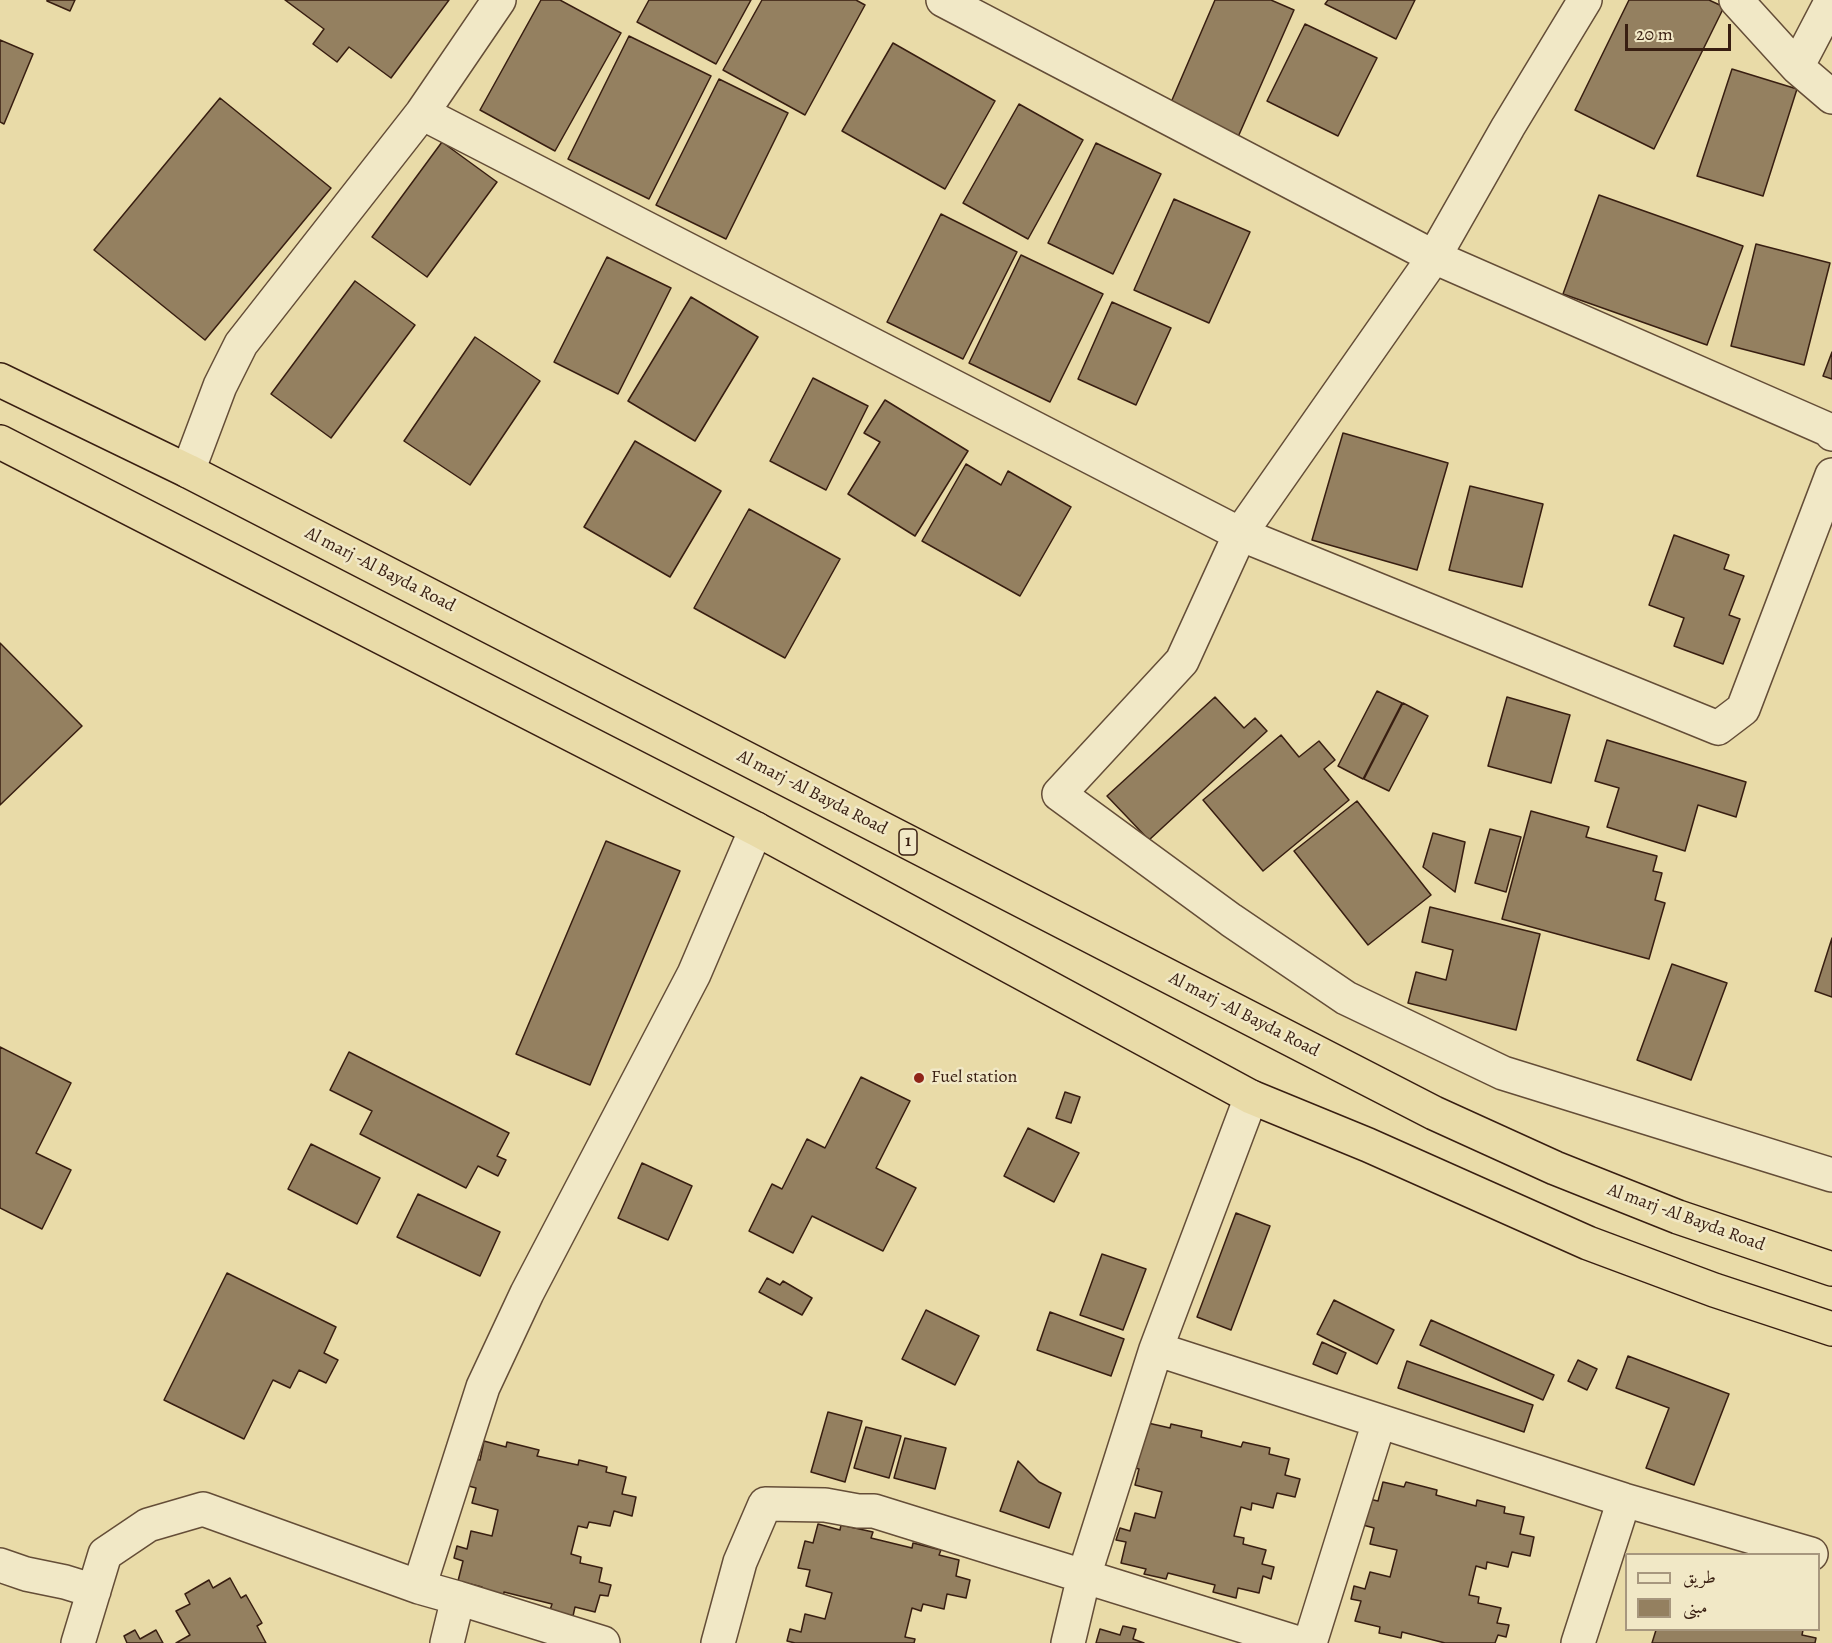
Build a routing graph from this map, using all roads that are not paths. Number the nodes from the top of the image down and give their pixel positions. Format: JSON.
{"nodes":[{"id":1,"x":499,"y":0,"type":"edge"},
{"id":2,"x":943,"y":0,"type":"edge"},
{"id":3,"x":1585,"y":0,"type":"edge"},
{"id":4,"x":1736,"y":0,"type":"edge"},
{"id":5,"x":1832,"y":0,"type":"edge"},
{"id":6,"x":1797,"y":67,"type":"junction"},
{"id":7,"x":1832,"y":97,"type":"edge"},
{"id":8,"x":422,"y":112,"type":"junction"},
{"id":9,"x":1434,"y":257,"type":"junction"},
{"id":10,"x":0,"y":380,"type":"edge"},
{"id":11,"x":1832,"y":434,"type":"edge"},
{"id":12,"x":0,"y":442,"type":"edge"},
{"id":13,"x":189,"y":471,"type":"junction"},
{"id":14,"x":1832,"y":475,"type":"edge"},
{"id":15,"x":1240,"y":534,"type":"junction"},
{"id":16,"x":756,"y":829,"type":"junction"},
{"id":17,"x":1251,"y":1097,"type":"junction"},
{"id":18,"x":1832,"y":1175,"type":"edge"},
{"id":19,"x":1832,"y":1269,"type":"edge"},
{"id":20,"x":1832,"y":1329,"type":"edge"},
{"id":21,"x":1156,"y":1349,"type":"junction"},
{"id":22,"x":1379,"y":1422,"type":"junction"},
{"id":23,"x":1624,"y":1500,"type":"junction"},
{"id":24,"x":1808,"y":1553,"type":"edge"},
{"id":25,"x":0,"y":1565,"type":"edge"},
{"id":26,"x":1084,"y":1576,"type":"junction"},
{"id":27,"x":419,"y":1587,"type":"junction"},
{"id":28,"x":94,"y":1591,"type":"junction"},
{"id":29,"x":458,"y":1598,"type":"junction"},
{"id":30,"x":78,"y":1643,"type":"edge"},
{"id":31,"x":447,"y":1643,"type":"edge"},
{"id":32,"x":603,"y":1643,"type":"edge"},
{"id":33,"x":718,"y":1643,"type":"edge"},
{"id":34,"x":1068,"y":1643,"type":"edge"},
{"id":35,"x":1298,"y":1643,"type":"edge"},
{"id":36,"x":1310,"y":1643,"type":"edge"},
{"id":37,"x":1578,"y":1643,"type":"edge"}],
"edges":[{"from":1,"to":8,"type":"street"},
{"from":2,"to":9,"type":"street"},
{"from":3,"to":9,"type":"street"},
{"from":4,"to":6,"type":"street"},
{"from":5,"to":6,"type":"street"},
{"from":6,"to":7,"type":"street"},
{"from":8,"to":13,"type":"street"},
{"from":8,"to":15,"type":"street"},
{"from":9,"to":11,"type":"street"},
{"from":9,"to":15,"type":"street"},
{"from":10,"to":13,"type":"highway","name":"Al marj -Al Bayda Road","number":"1"},
{"from":12,"to":16,"type":"highway"},
{"from":13,"to":19,"type":"highway","name":"Al marj -Al Bayda Road","number":"1"},
{"from":14,"to":15,"type":"street"},
{"from":15,"to":18,"type":"street"},
{"from":16,"to":17,"type":"highway"},
{"from":16,"to":27,"type":"street"},
{"from":17,"to":20,"type":"highway"},
{"from":17,"to":21,"type":"street"},
{"from":21,"to":22,"type":"street"},
{"from":21,"to":26,"type":"street"},
{"from":22,"to":23,"type":"street"},
{"from":22,"to":36,"type":"street"},
{"from":23,"to":24,"type":"street"},
{"from":23,"to":37,"type":"street"},
{"from":25,"to":28,"type":"street"},
{"from":26,"to":33,"type":"street"},
{"from":26,"to":34,"type":"street"},
{"from":26,"to":35,"type":"street"},
{"from":27,"to":28,"type":"street"},
{"from":27,"to":29,"type":"street"},
{"from":28,"to":30,"type":"street"},
{"from":29,"to":31,"type":"street"},
{"from":29,"to":32,"type":"street"}]}
